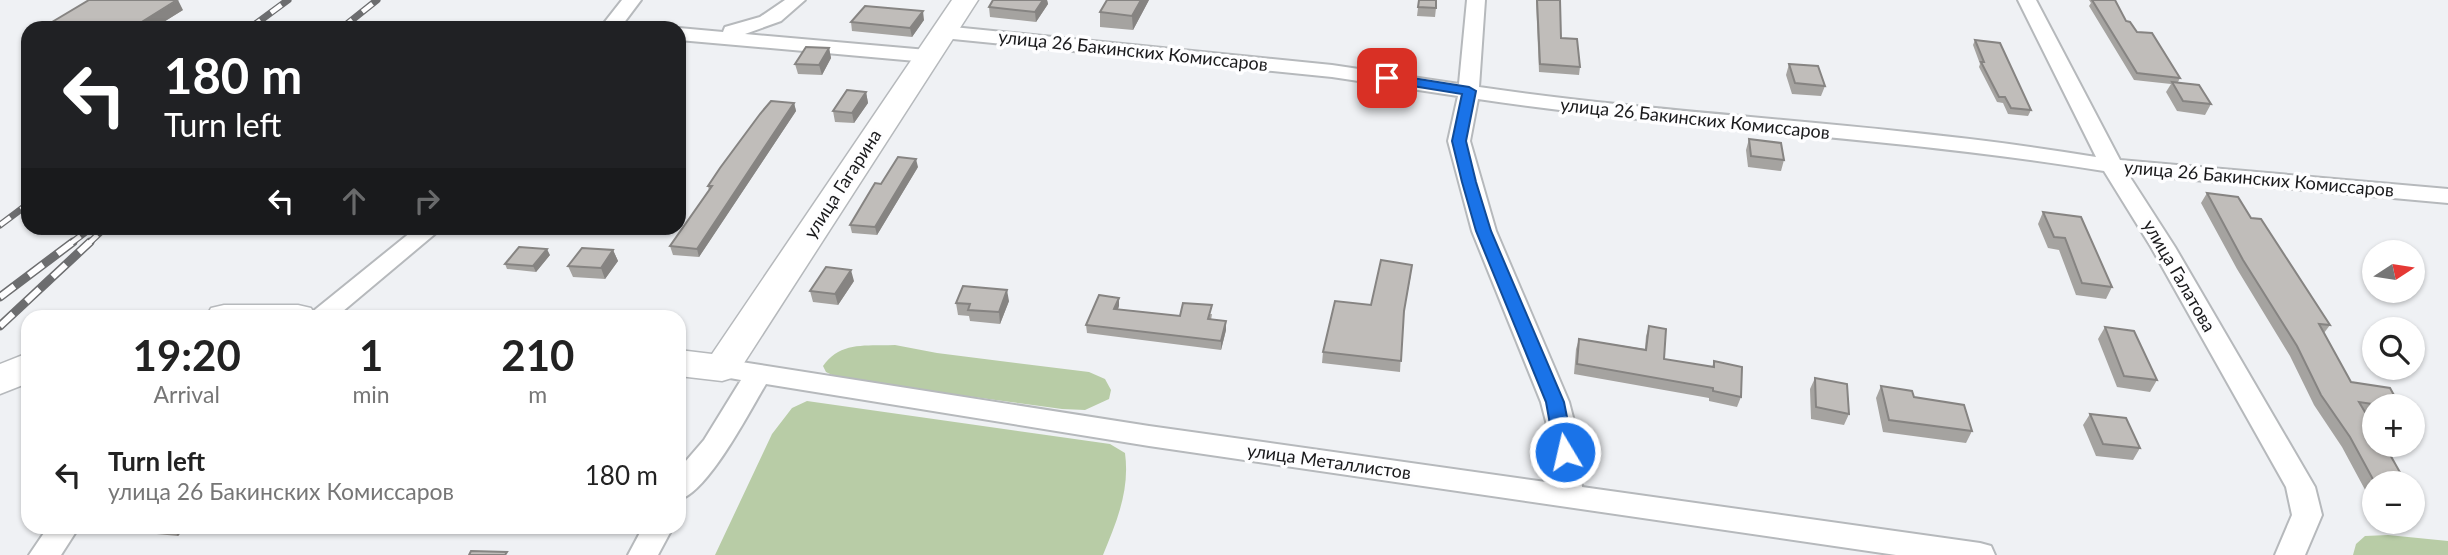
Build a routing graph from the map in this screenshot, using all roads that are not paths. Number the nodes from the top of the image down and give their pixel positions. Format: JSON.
{"nodes":[{"id":1,"x":632,"y":0,"type":"edge"},
{"id":2,"x":796,"y":0,"type":"edge"},
{"id":3,"x":965,"y":0,"type":"edge"},
{"id":4,"x":1476,"y":0,"type":"edge"},
{"id":5,"x":2027,"y":0,"type":"edge"},
{"id":6,"x":616,"y":21,"type":"edge"},
{"id":7,"x":686,"y":34,"type":"edge"},
{"id":8,"x":686,"y":34,"type":"edge"},
{"id":9,"x":935,"y":44,"type":"junction"},
{"id":10,"x":1469,"y":91,"type":"junction"},
{"id":11,"x":2112,"y":166,"type":"junction"},
{"id":12,"x":2448,"y":196,"type":"edge"},
{"id":13,"x":421,"y":235,"type":"edge"},
{"id":14,"x":328,"y":310,"type":"edge"},
{"id":15,"x":686,"y":364,"type":"edge"},
{"id":16,"x":722,"y":368,"type":"junction"},
{"id":17,"x":21,"y":370,"type":"edge"},
{"id":18,"x":759,"y":374,"type":"junction"},
{"id":19,"x":0,"y":381,"type":"edge"},
{"id":20,"x":686,"y":481,"type":"edge"},
{"id":21,"x":1569,"y":497,"type":"junction"},
{"id":22,"x":59,"y":534,"type":"edge"},
{"id":23,"x":654,"y":534,"type":"edge"},
{"id":24,"x":1874,"y":548,"type":"edge"},
{"id":25,"x":44,"y":555,"type":"edge"},
{"id":26,"x":643,"y":555,"type":"edge"},
{"id":27,"x":1980,"y":555,"type":"edge"},
{"id":28,"x":2290,"y":555,"type":"edge"}],
"edges":[{"from":1,"to":6,"type":"street"},
{"from":2,"to":7,"type":"street"},
{"from":3,"to":9,"type":"main road","name":"улица Гагарина"},
{"from":4,"to":10,"type":"street"},
{"from":5,"to":11,"type":"street","name":"улица Галатова"},
{"from":8,"to":9,"type":"street","name":"улица 26 Бакинских Комиссаров"},
{"from":9,"to":10,"type":"street","name":"улица 26 Бакинских Комиссаров"},
{"from":9,"to":16,"type":"main road","name":"улица Гагарина"},
{"from":10,"to":11,"type":"street","name":"улица 26 Бакинских Комиссаров"},
{"from":10,"to":21,"type":"street"},
{"from":11,"to":12,"type":"street","name":"улица 26 Бакинских Комиссаров"},
{"from":11,"to":28,"type":"street","name":"улица Галатова"},
{"from":13,"to":14,"type":"street"},
{"from":15,"to":16,"type":"main road","name":"улица Металлистов"},
{"from":16,"to":18,"type":"street","name":"улица Металлистов"},
{"from":17,"to":19,"type":"main road"},
{"from":18,"to":20,"type":"street"},
{"from":18,"to":21,"type":"street","name":"улица Металлистов"},
{"from":21,"to":24,"type":"street","name":"улица Металлистов"},
{"from":22,"to":25,"type":"street"},
{"from":23,"to":26,"type":"street"},
{"from":24,"to":27,"type":"street","name":"улица Металлистов"}]}
